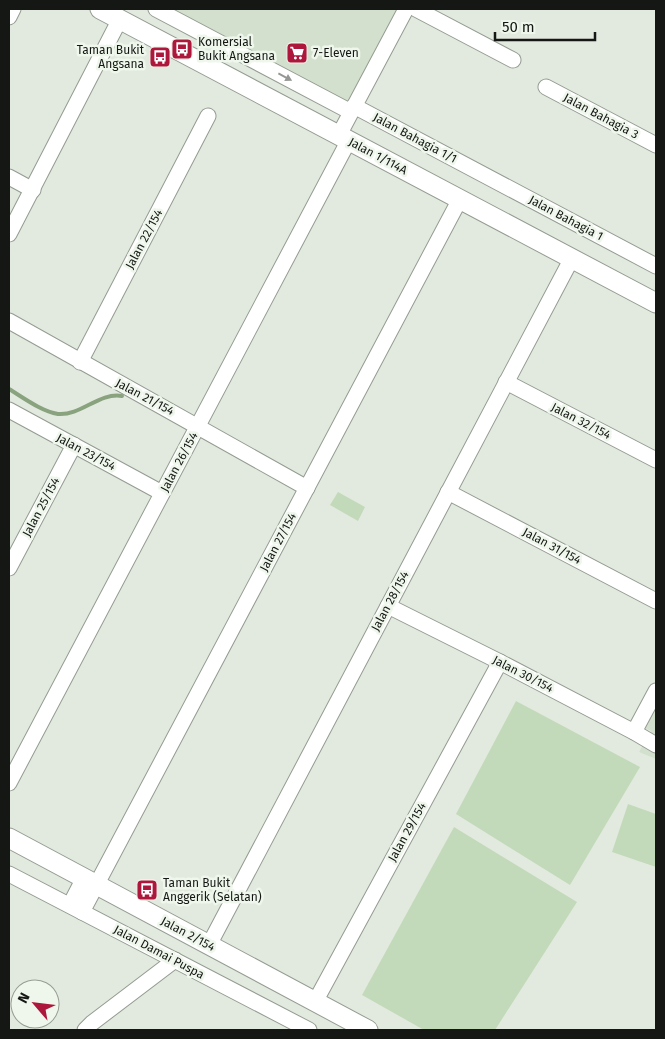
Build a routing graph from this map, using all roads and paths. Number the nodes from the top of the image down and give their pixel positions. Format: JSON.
{"nodes":[{"id":1,"x":13,"y":9,"type":"edge"},
{"id":2,"x":100,"y":9,"type":"edge"},
{"id":3,"x":156,"y":9,"type":"edge"},
{"id":4,"x":406,"y":9,"type":"edge"},
{"id":5,"x":416,"y":9,"type":"edge"},
{"id":6,"x":9,"y":17,"type":"edge"},
{"id":7,"x":120,"y":19,"type":"junction"},
{"id":8,"x":513,"y":60,"type":"dead end"},
{"id":9,"x":546,"y":87,"type":"dead end"},
{"id":10,"x":353,"y":109,"type":"junction"},
{"id":11,"x":208,"y":116,"type":"dead end"},
{"id":12,"x":344,"y":138,"type":"junction"},
{"id":13,"x":656,"y":145,"type":"edge"},
{"id":14,"x":475,"y":170,"type":"joint"},
{"id":15,"x":9,"y":177,"type":"edge"},
{"id":16,"x":33,"y":190,"type":"junction"},
{"id":17,"x":460,"y":199,"type":"junction"},
{"id":18,"x":9,"y":234,"type":"edge"},
{"id":19,"x":572,"y":258,"type":"junction"},
{"id":20,"x":656,"y":266,"type":"edge"},
{"id":21,"x":656,"y":303,"type":"edge"},
{"id":22,"x":9,"y":321,"type":"edge"},
{"id":23,"x":80,"y":362,"type":"junction"},
{"id":24,"x":506,"y":382,"type":"junction"},
{"id":25,"x":9,"y":410,"type":"edge"},
{"id":26,"x":198,"y":426,"type":"junction"},
{"id":27,"x":74,"y":445,"type":"junction"},
{"id":28,"x":656,"y":460,"type":"edge"},
{"id":29,"x":307,"y":488,"type":"junction"},
{"id":30,"x":448,"y":492,"type":"junction"},
{"id":31,"x":162,"y":493,"type":"junction"},
{"id":32,"x":9,"y":568,"type":"edge"},
{"id":33,"x":656,"y":601,"type":"edge"},
{"id":34,"x":388,"y":606,"type":"junction"},
{"id":35,"x":500,"y":662,"type":"junction"},
{"id":36,"x":656,"y":691,"type":"edge"},
{"id":37,"x":634,"y":732,"type":"junction"},
{"id":38,"x":656,"y":745,"type":"edge"},
{"id":39,"x":9,"y":783,"type":"edge"},
{"id":40,"x":9,"y":838,"type":"edge"},
{"id":41,"x":9,"y":874,"type":"edge"},
{"id":42,"x":90,"y":882,"type":"junction"},
{"id":43,"x":76,"y":909,"type":"junction"},
{"id":44,"x":209,"y":945,"type":"junction"},
{"id":45,"x":175,"y":960,"type":"junction"},
{"id":46,"x":315,"y":1002,"type":"junction"},
{"id":47,"x":85,"y":1030,"type":"edge"},
{"id":48,"x":308,"y":1030,"type":"edge"},
{"id":49,"x":368,"y":1030,"type":"edge"}],
"edges":[{"from":1,"to":6,"type":"street"},
{"from":2,"to":7,"type":"street","name":"Jalan 1/114A"},
{"from":3,"to":10,"type":"street","name":"Jalan Bahagia 1/1","one_way":true},
{"from":4,"to":10,"type":"street","name":"Jalan 26/154"},
{"from":5,"to":8,"type":"street"},
{"from":7,"to":12,"type":"street","name":"Jalan 1/114A"},
{"from":7,"to":16,"type":"street"},
{"from":9,"to":13,"type":"street","name":"Jalan Bahagia 3"},
{"from":10,"to":12,"type":"street","name":"Jalan 26/154"},
{"from":10,"to":14,"type":"street","name":"Jalan Bahagia 1/1"},
{"from":11,"to":23,"type":"street","name":"Jalan 22/154"},
{"from":12,"to":17,"type":"street","name":"Jalan 1/114A"},
{"from":12,"to":26,"type":"street","name":"Jalan 26/154"},
{"from":14,"to":20,"type":"street","name":"Jalan Bahagia 1"},
{"from":15,"to":16,"type":"street"},
{"from":16,"to":18,"type":"street"},
{"from":17,"to":19,"type":"street","name":"Jalan 1/114A"},
{"from":17,"to":29,"type":"street","name":"Jalan 27/154"},
{"from":19,"to":21,"type":"street","name":"Jalan 1/114A"},
{"from":19,"to":24,"type":"street","name":"Jalan 28/154"},
{"from":22,"to":23,"type":"street","name":"Jalan 21/154"},
{"from":23,"to":26,"type":"street","name":"Jalan 21/154"},
{"from":24,"to":28,"type":"street","name":"Jalan 32/154"},
{"from":24,"to":30,"type":"street","name":"Jalan 28/154"},
{"from":25,"to":27,"type":"street","name":"Jalan 23/154"},
{"from":26,"to":29,"type":"street","name":"Jalan 21/154"},
{"from":26,"to":31,"type":"street","name":"Jalan 26/154"},
{"from":27,"to":31,"type":"street","name":"Jalan 23/154"},
{"from":27,"to":32,"type":"street","name":"Jalan 25/154"},
{"from":29,"to":42,"type":"street","name":"Jalan 27/154"},
{"from":30,"to":33,"type":"street","name":"Jalan 31/154"},
{"from":30,"to":34,"type":"street","name":"Jalan 28/154"},
{"from":31,"to":39,"type":"street","name":"Jalan 26/154"},
{"from":34,"to":35,"type":"street","name":"Jalan 30/154"},
{"from":34,"to":44,"type":"street","name":"Jalan 28/154"},
{"from":35,"to":37,"type":"street","name":"Jalan 30/154"},
{"from":35,"to":46,"type":"street","name":"Jalan 29/154"},
{"from":36,"to":37,"type":"street"},
{"from":37,"to":38,"type":"street","name":"Jalan 30/154"},
{"from":40,"to":42,"type":"street","name":"Jalan 2/154"},
{"from":41,"to":43,"type":"street","name":"Jalan Damai Puspa"},
{"from":42,"to":43,"type":"street","name":"Jalan 27/154"},
{"from":42,"to":44,"type":"street","name":"Jalan 2/154"},
{"from":43,"to":45,"type":"street","name":"Jalan Damai Puspa"},
{"from":44,"to":46,"type":"street","name":"Jalan 2/154"},
{"from":45,"to":47,"type":"street"},
{"from":45,"to":48,"type":"street","name":"Jalan Damai Puspa"},
{"from":46,"to":49,"type":"street","name":"Jalan 2/154"}]}
